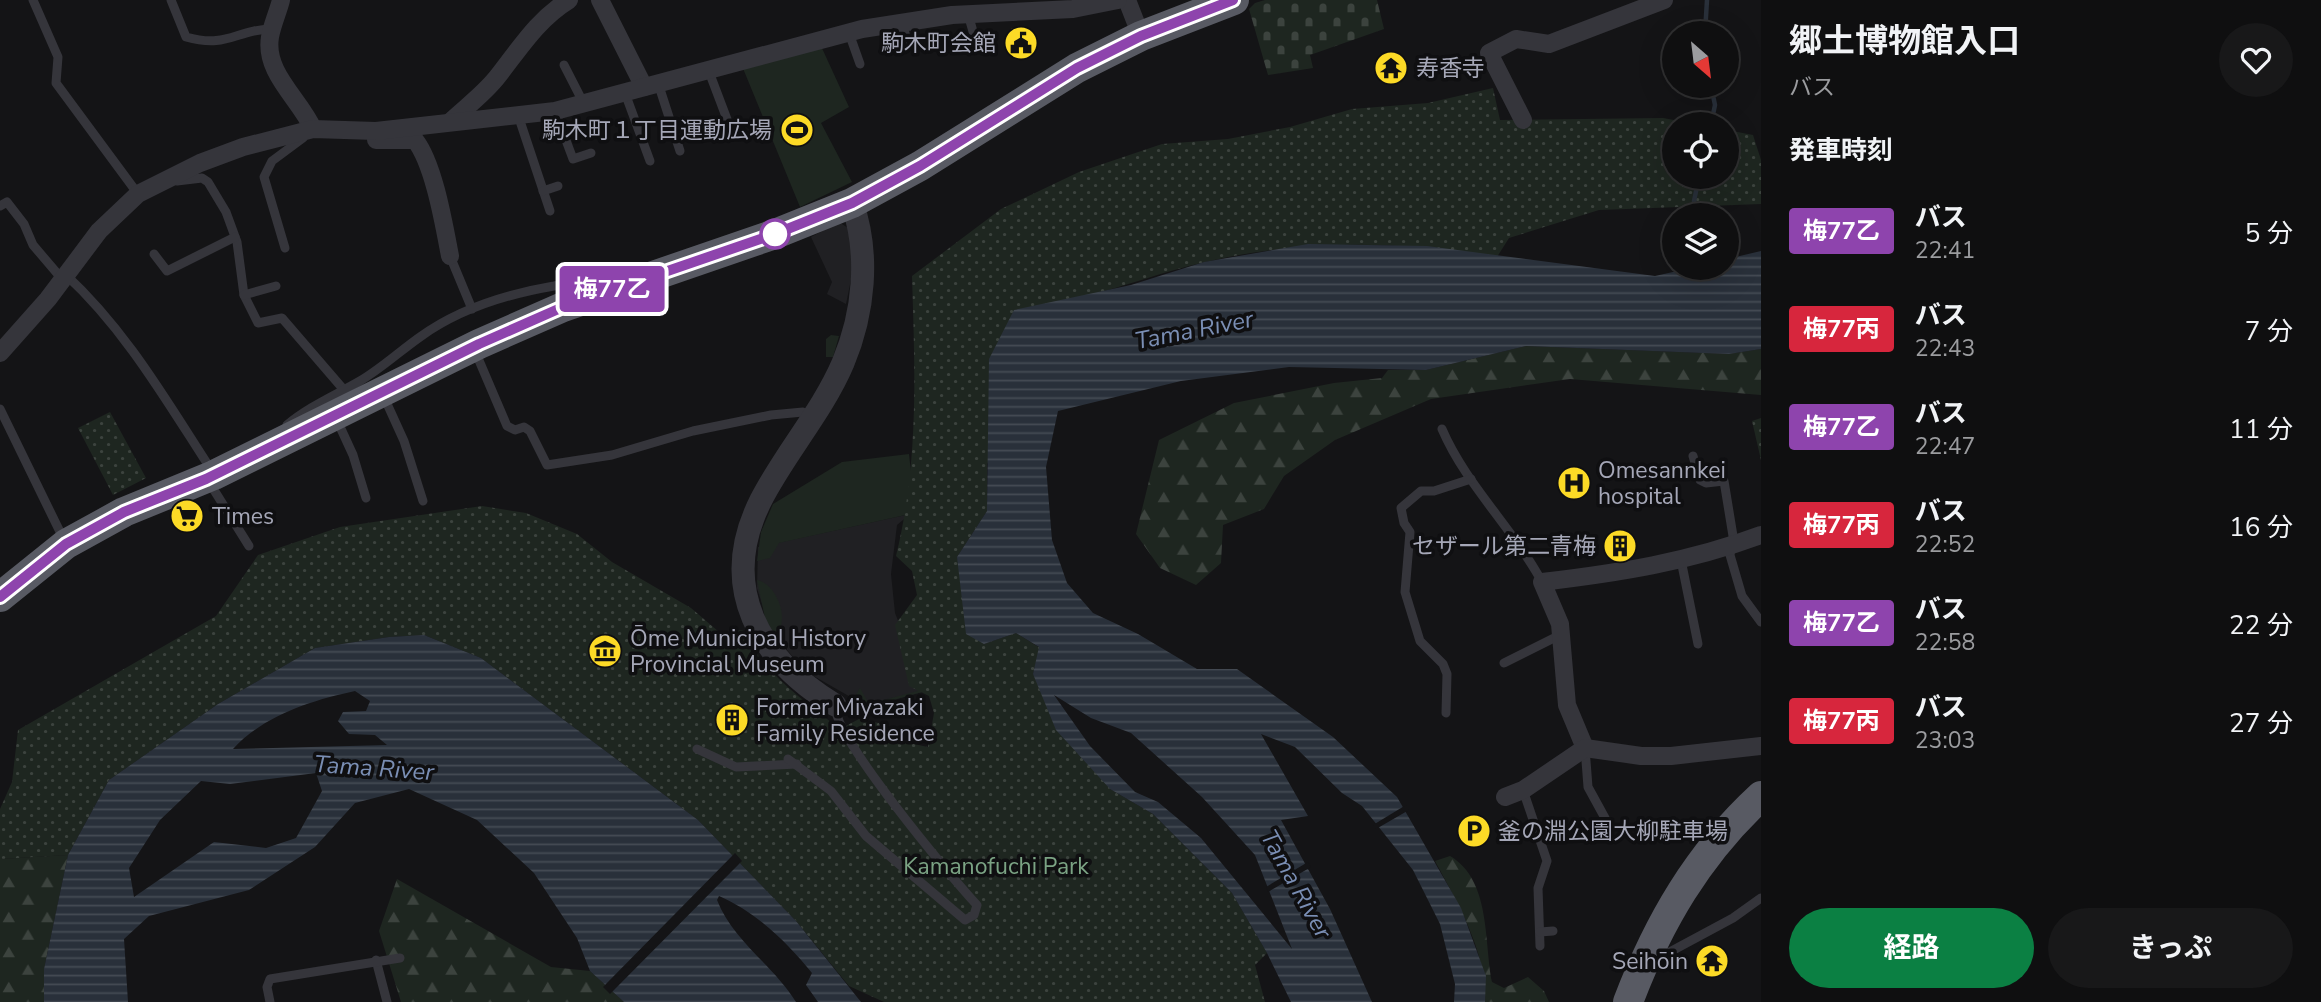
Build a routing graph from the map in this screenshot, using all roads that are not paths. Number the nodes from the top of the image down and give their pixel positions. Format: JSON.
{"nodes":[{"id":1,"x":33,"y":0,"type":"edge"},
{"id":2,"x":171,"y":0,"type":"edge"},
{"id":3,"x":281,"y":0,"type":"edge"},
{"id":4,"x":569,"y":0,"type":"edge"},
{"id":5,"x":600,"y":0,"type":"edge"},
{"id":6,"x":1118,"y":0,"type":"edge"},
{"id":7,"x":1127,"y":0,"type":"edge"},
{"id":8,"x":1234,"y":0,"type":"edge"},
{"id":9,"x":1664,"y":0,"type":"edge"},
{"id":10,"x":549,"y":5,"type":"edge"},
{"id":11,"x":968,"y":14,"type":"junction"},
{"id":12,"x":902,"y":23,"type":"junction"},
{"id":13,"x":274,"y":29,"type":"junction"},
{"id":14,"x":849,"y":33,"type":"junction"},
{"id":15,"x":1141,"y":36,"type":"junction"},
{"id":16,"x":909,"y":47,"type":"dead end"},
{"id":17,"x":978,"y":49,"type":"dead end"},
{"id":18,"x":860,"y":64,"type":"dead end"},
{"id":19,"x":564,"y":65,"type":"dead end"},
{"id":20,"x":708,"y":69,"type":"junction"},
{"id":21,"x":651,"y":85,"type":"junction"},
{"id":22,"x":625,"y":93,"type":"junction"},
{"id":23,"x":585,"y":104,"type":"junction"},
{"id":24,"x":555,"y":111,"type":"junction"},
{"id":25,"x":518,"y":115,"type":"junction"},
{"id":26,"x":1523,"y":120,"type":"dead end"},
{"id":27,"x":450,"y":122,"type":"junction"},
{"id":28,"x":313,"y":129,"type":"junction"},
{"id":29,"x":336,"y":130,"type":"junction"},
{"id":30,"x":733,"y":135,"type":"dead end"},
{"id":31,"x":680,"y":151,"type":"dead end"},
{"id":32,"x":592,"y":153,"type":"dead end"},
{"id":33,"x":650,"y":161,"type":"dead end"},
{"id":34,"x":170,"y":176,"type":"junction"},
{"id":35,"x":558,"y":186,"type":"dead end"},
{"id":36,"x":543,"y":191,"type":"junction"},
{"id":37,"x":138,"y":194,"type":"junction"},
{"id":38,"x":852,"y":203,"type":"junction"},
{"id":39,"x":0,"y":206,"type":"edge"},
{"id":40,"x":550,"y":211,"type":"dead end"},
{"id":41,"x":235,"y":237,"type":"junction"},
{"id":42,"x":285,"y":248,"type":"dead end"},
{"id":43,"x":155,"y":254,"type":"dead end"},
{"id":44,"x":450,"y":256,"type":"joint"},
{"id":45,"x":63,"y":277,"type":"junction"},
{"id":46,"x":276,"y":286,"type":"dead end"},
{"id":47,"x":603,"y":292,"type":"junction"},
{"id":48,"x":244,"y":295,"type":"junction"},
{"id":49,"x":472,"y":309,"type":"junction"},
{"id":50,"x":474,"y":347,"type":"junction"},
{"id":51,"x":0,"y":353,"type":"edge"},
{"id":52,"x":381,"y":393,"type":"junction"},
{"id":53,"x":339,"y":403,"type":"junction"},
{"id":54,"x":0,"y":409,"type":"edge"},
{"id":55,"x":812,"y":416,"type":"junction"},
{"id":56,"x":1442,"y":429,"type":"dead end"},
{"id":57,"x":1693,"y":456,"type":"dead end"},
{"id":58,"x":210,"y":477,"type":"junction"},
{"id":59,"x":1471,"y":479,"type":"junction"},
{"id":60,"x":366,"y":498,"type":"dead end"},
{"id":61,"x":423,"y":501,"type":"dead end"},
{"id":62,"x":1761,"y":535,"type":"edge"},
{"id":63,"x":66,"y":544,"type":"junction"},
{"id":64,"x":249,"y":546,"type":"dead end"},
{"id":65,"x":1732,"y":547,"type":"junction"},
{"id":66,"x":1681,"y":560,"type":"junction"},
{"id":67,"x":1542,"y":582,"type":"junction"},
{"id":68,"x":0,"y":597,"type":"edge"},
{"id":69,"x":1761,"y":622,"type":"edge"},
{"id":70,"x":1562,"y":634,"type":"junction"},
{"id":71,"x":1698,"y":644,"type":"dead end"},
{"id":72,"x":1504,"y":663,"type":"dead end"},
{"id":73,"x":835,"y":705,"type":"joint"},
{"id":74,"x":1446,"y":713,"type":"dead end"},
{"id":75,"x":1761,"y":746,"type":"edge"},
{"id":76,"x":1586,"y":748,"type":"junction"},
{"id":77,"x":697,"y":749,"type":"dead end"},
{"id":78,"x":1523,"y":790,"type":"junction"},
{"id":79,"x":1505,"y":797,"type":"dead end"},
{"id":80,"x":1759,"y":801,"type":"edge"},
{"id":81,"x":1605,"y":818,"type":"dead end"},
{"id":82,"x":1761,"y":898,"type":"edge"},
{"id":83,"x":1553,"y":931,"type":"dead end"},
{"id":84,"x":1539,"y":932,"type":"junction"},
{"id":85,"x":1540,"y":946,"type":"dead end"},
{"id":86,"x":1647,"y":954,"type":"junction"},
{"id":87,"x":400,"y":958,"type":"dead end"},
{"id":88,"x":376,"y":960,"type":"junction"},
{"id":89,"x":270,"y":1002,"type":"edge"},
{"id":90,"x":387,"y":1002,"type":"edge"},
{"id":91,"x":1628,"y":1002,"type":"edge"}],
"edges":[{"from":1,"to":37,"type":"lane"},
{"from":2,"to":13,"type":"lane"},
{"from":3,"to":13,"type":"street"},
{"from":4,"to":10,"type":"street"},
{"from":5,"to":21,"type":"street"},
{"from":6,"to":11,"type":"street"},
{"from":7,"to":15,"type":"street"},
{"from":8,"to":15,"type":"highway"},
{"from":9,"to":26,"type":"street"},
{"from":10,"to":27,"type":"street"},
{"from":11,"to":12,"type":"street"},
{"from":11,"to":17,"type":"lane"},
{"from":12,"to":14,"type":"street"},
{"from":12,"to":16,"type":"lane"},
{"from":13,"to":28,"type":"street"},
{"from":14,"to":18,"type":"lane"},
{"from":14,"to":20,"type":"street"},
{"from":15,"to":38,"type":"highway"},
{"from":19,"to":23,"type":"lane"},
{"from":20,"to":21,"type":"street"},
{"from":20,"to":30,"type":"lane"},
{"from":21,"to":22,"type":"street"},
{"from":21,"to":31,"type":"lane"},
{"from":22,"to":23,"type":"street"},
{"from":22,"to":33,"type":"lane"},
{"from":23,"to":24,"type":"street"},
{"from":24,"to":25,"type":"street"},
{"from":24,"to":32,"type":"lane"},
{"from":25,"to":27,"type":"street"},
{"from":25,"to":36,"type":"lane"},
{"from":27,"to":29,"type":"street"},
{"from":28,"to":29,"type":"street"},
{"from":28,"to":34,"type":"street"},
{"from":28,"to":42,"type":"lane"},
{"from":29,"to":44,"type":"street"},
{"from":34,"to":37,"type":"street"},
{"from":34,"to":41,"type":"lane"},
{"from":35,"to":36,"type":"lane"},
{"from":36,"to":40,"type":"lane"},
{"from":37,"to":45,"type":"street"},
{"from":38,"to":47,"type":"highway"},
{"from":38,"to":55,"type":"street"},
{"from":39,"to":45,"type":"lane"},
{"from":41,"to":43,"type":"lane"},
{"from":41,"to":48,"type":"lane"},
{"from":44,"to":49,"type":"lane"},
{"from":45,"to":51,"type":"street"},
{"from":45,"to":58,"type":"lane"},
{"from":46,"to":48,"type":"lane"},
{"from":47,"to":49,"type":"lane"},
{"from":47,"to":50,"type":"highway"},
{"from":48,"to":53,"type":"lane"},
{"from":49,"to":53,"type":"lane"},
{"from":50,"to":52,"type":"highway"},
{"from":50,"to":55,"type":"lane"},
{"from":52,"to":53,"type":"highway"},
{"from":52,"to":61,"type":"lane"},
{"from":53,"to":58,"type":"highway"},
{"from":53,"to":60,"type":"lane"},
{"from":54,"to":63,"type":"lane"},
{"from":55,"to":73,"type":"street"},
{"from":56,"to":59,"type":"lane"},
{"from":57,"to":65,"type":"lane"},
{"from":58,"to":63,"type":"highway"},
{"from":58,"to":64,"type":"lane"},
{"from":59,"to":67,"type":"lane"},
{"from":59,"to":74,"type":"lane"},
{"from":62,"to":65,"type":"street"},
{"from":63,"to":68,"type":"highway"},
{"from":65,"to":66,"type":"street"},
{"from":65,"to":69,"type":"lane"},
{"from":66,"to":67,"type":"street"},
{"from":66,"to":71,"type":"lane"},
{"from":67,"to":70,"type":"street"},
{"from":70,"to":72,"type":"lane"},
{"from":70,"to":76,"type":"street"},
{"from":73,"to":77,"type":"lane"},
{"from":75,"to":76,"type":"street"},
{"from":76,"to":78,"type":"street"},
{"from":76,"to":81,"type":"lane"},
{"from":78,"to":79,"type":"street"},
{"from":78,"to":84,"type":"lane"},
{"from":80,"to":86,"type":"highway"},
{"from":82,"to":86,"type":"lane"},
{"from":83,"to":84,"type":"lane"},
{"from":84,"to":85,"type":"lane"},
{"from":86,"to":91,"type":"highway"},
{"from":87,"to":88,"type":"lane"},
{"from":88,"to":89,"type":"lane"},
{"from":88,"to":90,"type":"lane"}]}
